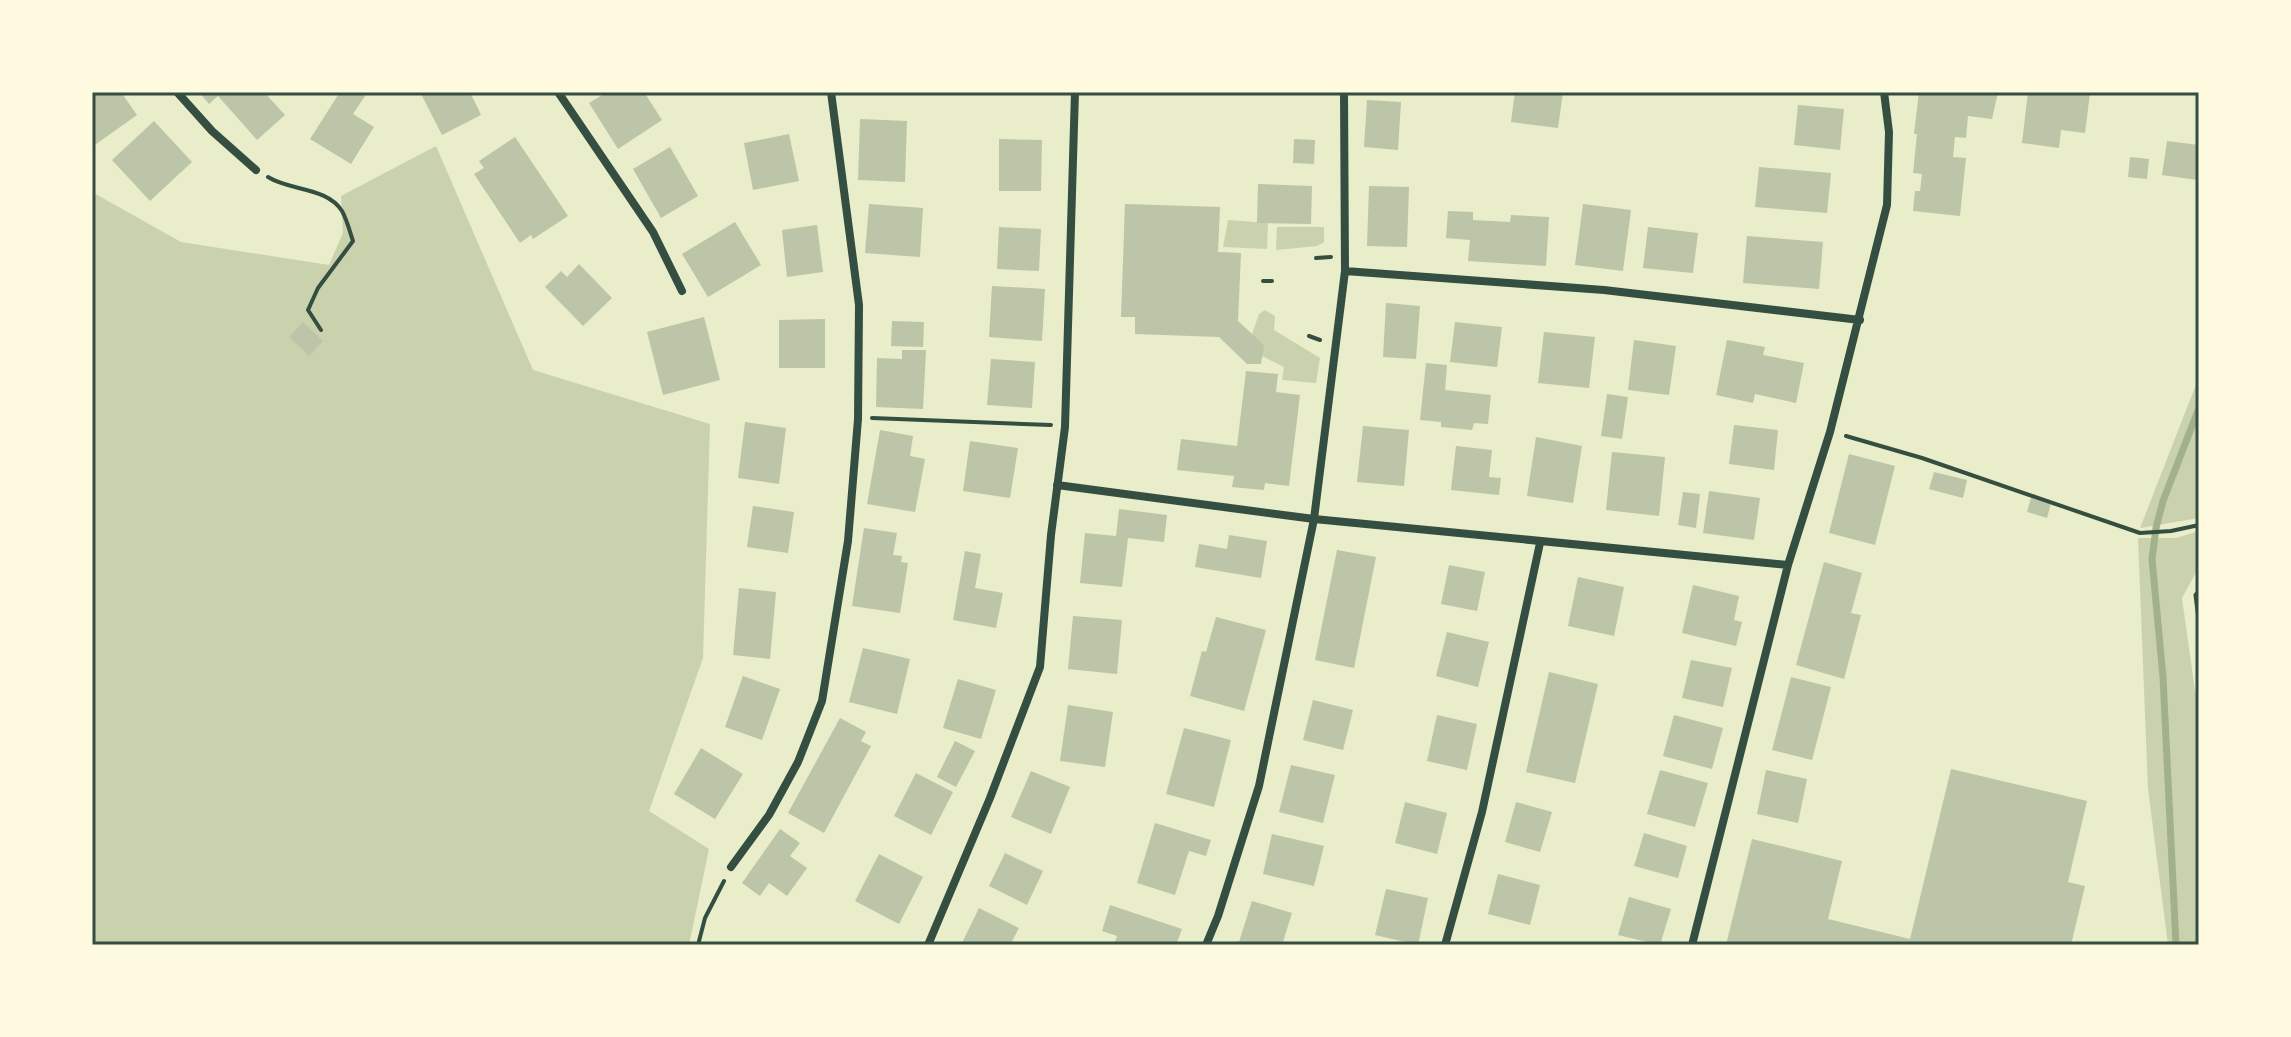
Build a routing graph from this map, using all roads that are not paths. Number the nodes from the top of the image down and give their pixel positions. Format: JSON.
{"nodes":[{"id":1,"x":177,"y":92,"type":"edge"},
{"id":2,"x":558,"y":92,"type":"edge"},
{"id":3,"x":831,"y":92,"type":"edge"},
{"id":4,"x":1075,"y":92,"type":"edge"},
{"id":5,"x":1344,"y":92,"type":"edge"},
{"id":6,"x":1884,"y":92,"type":"edge"},
{"id":7,"x":256,"y":170,"type":"road end"},
{"id":8,"x":1345,"y":271,"type":"junction"},
{"id":9,"x":682,"y":291,"type":"dead end"},
{"id":10,"x":1860,"y":320,"type":"junction"},
{"id":11,"x":1057,"y":485,"type":"junction"},
{"id":12,"x":1314,"y":519,"type":"junction"},
{"id":13,"x":1540,"y":543,"type":"junction"},
{"id":14,"x":1788,"y":565,"type":"junction"},
{"id":15,"x":2199,"y":592,"type":"edge"},
{"id":16,"x":2199,"y":619,"type":"edge"},
{"id":17,"x":731,"y":867,"type":"road end"},
{"id":18,"x":928,"y":945,"type":"edge"},
{"id":19,"x":1206,"y":945,"type":"edge"},
{"id":20,"x":1445,"y":945,"type":"edge"},
{"id":21,"x":1692,"y":945,"type":"edge"}],
"edges":[{"from":1,"to":7,"type":"street"},
{"from":2,"to":9,"type":"street"},
{"from":3,"to":17,"type":"street"},
{"from":4,"to":11,"type":"street"},
{"from":5,"to":8,"type":"street"},
{"from":6,"to":10,"type":"street"},
{"from":8,"to":10,"type":"street"},
{"from":8,"to":12,"type":"street"},
{"from":10,"to":14,"type":"street"},
{"from":11,"to":12,"type":"street"},
{"from":11,"to":18,"type":"street"},
{"from":12,"to":13,"type":"street"},
{"from":12,"to":19,"type":"street"},
{"from":13,"to":14,"type":"street"},
{"from":13,"to":20,"type":"street"},
{"from":14,"to":21,"type":"street"},
{"from":15,"to":16,"type":"lane"}]}
